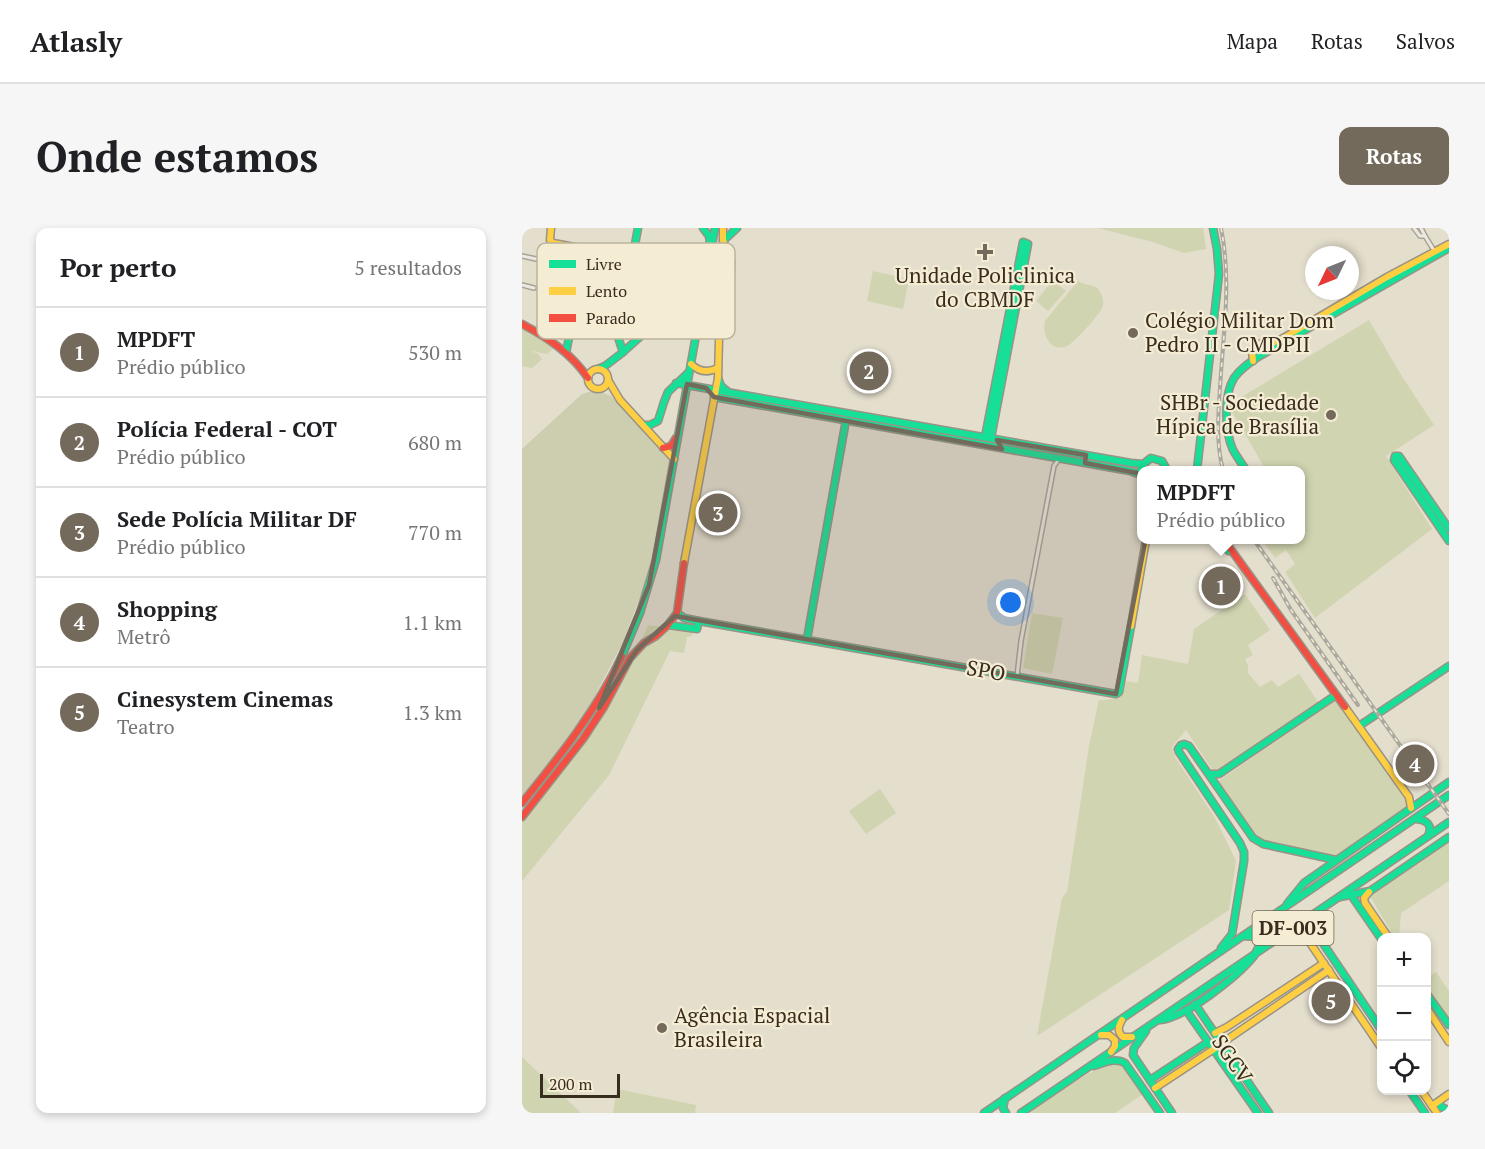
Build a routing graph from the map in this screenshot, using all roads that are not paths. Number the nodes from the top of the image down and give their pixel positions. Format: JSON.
{"nodes":[{"id":1,"x":551,"y":228,"type":"edge"},
{"id":2,"x":638,"y":228,"type":"edge"},
{"id":3,"x":703,"y":228,"type":"edge"},
{"id":4,"x":715,"y":228,"type":"edge"},
{"id":5,"x":723,"y":228,"type":"edge"},
{"id":6,"x":737,"y":228,"type":"edge"},
{"id":7,"x":1213,"y":228,"type":"edge"},
{"id":8,"x":1414,"y":228,"type":"edge"},
{"id":9,"x":1421,"y":228,"type":"edge"},
{"id":10,"x":1425,"y":236,"type":"junction"},
{"id":11,"x":723,"y":241,"type":"joint"},
{"id":12,"x":557,"y":243,"type":"edge"},
{"id":13,"x":636,"y":243,"type":"edge"},
{"id":14,"x":710,"y":243,"type":"edge"},
{"id":15,"x":712,"y":243,"type":"edge"},
{"id":16,"x":1449,"y":244,"type":"edge"},
{"id":17,"x":1449,"y":248,"type":"edge"},
{"id":18,"x":1024,"y":250,"type":"dead end"},
{"id":19,"x":1435,"y":252,"type":"junction"},
{"id":20,"x":522,"y":256,"type":"edge"},
{"id":21,"x":536,"y":259,"type":"dead end"},
{"id":22,"x":522,"y":285,"type":"edge"},
{"id":23,"x":534,"y":288,"type":"dead end"},
{"id":24,"x":522,"y":324,"type":"edge"},
{"id":25,"x":537,"y":334,"type":"edge"},
{"id":26,"x":545,"y":339,"type":"edge"},
{"id":27,"x":569,"y":339,"type":"edge"},
{"id":28,"x":620,"y":339,"type":"edge"},
{"id":29,"x":637,"y":339,"type":"edge"},
{"id":30,"x":696,"y":339,"type":"edge"},
{"id":31,"x":719,"y":339,"type":"edge"},
{"id":32,"x":1264,"y":344,"type":"junction"},
{"id":33,"x":624,"y":351,"type":"junction"},
{"id":34,"x":566,"y":353,"type":"junction"},
{"id":35,"x":1263,"y":355,"type":"junction"},
{"id":36,"x":1252,"y":358,"type":"junction"},
{"id":37,"x":577,"y":363,"type":"junction"},
{"id":38,"x":691,"y":368,"type":"junction"},
{"id":39,"x":718,"y":368,"type":"junction"},
{"id":40,"x":596,"y":369,"type":"junction"},
{"id":41,"x":588,"y":378,"type":"junction"},
{"id":42,"x":607,"y":378,"type":"junction"},
{"id":43,"x":718,"y":378,"type":"junction"},
{"id":44,"x":676,"y":383,"type":"junction"},
{"id":45,"x":687,"y":384,"type":"junction"},
{"id":46,"x":602,"y":388,"type":"junction"},
{"id":47,"x":706,"y":388,"type":"junction"},
{"id":48,"x":715,"y":390,"type":"junction"},
{"id":49,"x":727,"y":391,"type":"junction"},
{"id":50,"x":714,"y":397,"type":"junction"},
{"id":51,"x":620,"y":400,"type":"junction"},
{"id":52,"x":794,"y":403,"type":"junction"},
{"id":53,"x":825,"y":408,"type":"junction"},
{"id":54,"x":793,"y":411,"type":"junction"},
{"id":55,"x":824,"y":417,"type":"junction"},
{"id":56,"x":886,"y":419,"type":"junction"},
{"id":57,"x":846,"y":420,"type":"junction"},
{"id":58,"x":643,"y":425,"type":"junction"},
{"id":59,"x":884,"y":427,"type":"junction"},
{"id":60,"x":955,"y":432,"type":"junction"},
{"id":61,"x":678,"y":435,"type":"junction"},
{"id":62,"x":991,"y":438,"type":"junction"},
{"id":63,"x":954,"y":440,"type":"junction"},
{"id":64,"x":663,"y":448,"type":"junction"},
{"id":65,"x":996,"y":448,"type":"junction"},
{"id":66,"x":704,"y":450,"type":"junction"},
{"id":67,"x":1086,"y":455,"type":"junction"},
{"id":68,"x":1049,"y":457,"type":"junction"},
{"id":69,"x":674,"y":459,"type":"junction"},
{"id":70,"x":1059,"y":459,"type":"junction"},
{"id":71,"x":1085,"y":463,"type":"junction"},
{"id":72,"x":1143,"y":464,"type":"joint"},
{"id":73,"x":1054,"y":466,"type":"junction"},
{"id":74,"x":1166,"y":466,"type":"edge"},
{"id":75,"x":1198,"y":466,"type":"edge"},
{"id":76,"x":1243,"y":466,"type":"edge"},
{"id":77,"x":1137,"y":474,"type":"edge"},
{"id":78,"x":1449,"y":529,"type":"edge"},
{"id":79,"x":1449,"y":541,"type":"edge"},
{"id":80,"x":1145,"y":544,"type":"edge"},
{"id":81,"x":1220,"y":544,"type":"edge"},
{"id":82,"x":1227,"y":544,"type":"edge"},
{"id":83,"x":1233,"y":553,"type":"junction"},
{"id":84,"x":677,"y":612,"type":"junction"},
{"id":85,"x":684,"y":618,"type":"junction"},
{"id":86,"x":699,"y":621,"type":"junction"},
{"id":87,"x":671,"y":625,"type":"junction"},
{"id":88,"x":807,"y":639,"type":"junction"},
{"id":89,"x":1449,"y":666,"type":"edge"},
{"id":90,"x":1017,"y":676,"type":"junction"},
{"id":91,"x":602,"y":693,"type":"junction"},
{"id":92,"x":1336,"y":695,"type":"junction"},
{"id":93,"x":604,"y":707,"type":"junction"},
{"id":94,"x":583,"y":723,"type":"junction"},
{"id":95,"x":1359,"y":726,"type":"junction"},
{"id":96,"x":583,"y":739,"type":"junction"},
{"id":97,"x":1209,"y":774,"type":"junction"},
{"id":98,"x":1219,"y":774,"type":"junction"},
{"id":99,"x":1449,"y":782,"type":"edge"},
{"id":100,"x":1216,"y":784,"type":"junction"},
{"id":101,"x":1204,"y":789,"type":"junction"},
{"id":102,"x":1449,"y":795,"type":"edge"},
{"id":103,"x":1409,"y":797,"type":"junction"},
{"id":104,"x":1420,"y":802,"type":"junction"},
{"id":105,"x":523,"y":803,"type":"edge"},
{"id":106,"x":1411,"y":808,"type":"junction"},
{"id":107,"x":522,"y":817,"type":"edge"},
{"id":108,"x":1416,"y":819,"type":"junction"},
{"id":109,"x":1449,"y":822,"type":"edge"},
{"id":110,"x":1428,"y":836,"type":"junction"},
{"id":111,"x":1449,"y":837,"type":"edge"},
{"id":112,"x":1336,"y":860,"type":"junction"},
{"id":113,"x":1370,"y":891,"type":"junction"},
{"id":114,"x":1351,"y":895,"type":"junction"},
{"id":115,"x":1339,"y":897,"type":"junction"},
{"id":116,"x":1284,"y":907,"type":"junction"},
{"id":117,"x":1320,"y":909,"type":"junction"},
{"id":118,"x":1365,"y":910,"type":"junction"},
{"id":119,"x":1378,"y":933,"type":"edge"},
{"id":120,"x":1385,"y":933,"type":"edge"},
{"id":121,"x":1283,"y":935,"type":"junction"},
{"id":122,"x":1241,"y":936,"type":"junction"},
{"id":123,"x":1325,"y":947,"type":"junction"},
{"id":124,"x":1217,"y":952,"type":"junction"},
{"id":125,"x":1317,"y":952,"type":"junction"},
{"id":126,"x":1255,"y":955,"type":"junction"},
{"id":127,"x":1324,"y":963,"type":"junction"},
{"id":128,"x":1317,"y":968,"type":"junction"},
{"id":129,"x":1329,"y":970,"type":"junction"},
{"id":130,"x":1322,"y":975,"type":"junction"},
{"id":131,"x":1347,"y":980,"type":"junction"},
{"id":132,"x":1339,"y":985,"type":"junction"},
{"id":133,"x":1195,"y":1004,"type":"junction"},
{"id":134,"x":1431,"y":1007,"type":"edge"},
{"id":135,"x":1431,"y":1009,"type":"edge"},
{"id":136,"x":1186,"y":1010,"type":"junction"},
{"id":137,"x":1246,"y":1015,"type":"junction"},
{"id":138,"x":1123,"y":1018,"type":"junction"},
{"id":139,"x":1158,"y":1020,"type":"junction"},
{"id":140,"x":1251,"y":1022,"type":"junction"},
{"id":141,"x":1209,"y":1025,"type":"junction"},
{"id":142,"x":1377,"y":1025,"type":"edge"},
{"id":143,"x":1449,"y":1025,"type":"edge"},
{"id":144,"x":1150,"y":1026,"type":"junction"},
{"id":145,"x":1365,"y":1026,"type":"junction"},
{"id":146,"x":1377,"y":1026,"type":"edge"},
{"id":147,"x":1377,"y":1026,"type":"edge"},
{"id":148,"x":1227,"y":1028,"type":"junction"},
{"id":149,"x":1201,"y":1030,"type":"junction"},
{"id":150,"x":1215,"y":1033,"type":"junction"},
{"id":151,"x":1370,"y":1033,"type":"junction"},
{"id":152,"x":1100,"y":1035,"type":"junction"},
{"id":153,"x":1137,"y":1035,"type":"junction"},
{"id":154,"x":1232,"y":1036,"type":"junction"},
{"id":155,"x":1208,"y":1042,"type":"junction"},
{"id":156,"x":1377,"y":1042,"type":"edge"},
{"id":157,"x":1449,"y":1042,"type":"edge"},
{"id":158,"x":1222,"y":1043,"type":"junction"},
{"id":159,"x":1214,"y":1049,"type":"junction"},
{"id":160,"x":1110,"y":1053,"type":"junction"},
{"id":161,"x":1234,"y":1060,"type":"junction"},
{"id":162,"x":1226,"y":1066,"type":"junction"},
{"id":163,"x":1089,"y":1068,"type":"junction"},
{"id":164,"x":1141,"y":1068,"type":"junction"},
{"id":165,"x":1133,"y":1074,"type":"junction"},
{"id":166,"x":1159,"y":1075,"type":"junction"},
{"id":167,"x":1150,"y":1080,"type":"junction"},
{"id":168,"x":1163,"y":1082,"type":"junction"},
{"id":169,"x":1155,"y":1088,"type":"junction"},
{"id":170,"x":1449,"y":1094,"type":"edge"},
{"id":171,"x":1412,"y":1095,"type":"edge"},
{"id":172,"x":1420,"y":1095,"type":"edge"},
{"id":173,"x":1424,"y":1095,"type":"edge"},
{"id":174,"x":1005,"y":1098,"type":"junction"},
{"id":175,"x":1261,"y":1101,"type":"junction"},
{"id":176,"x":1417,"y":1101,"type":"junction"},
{"id":177,"x":1439,"y":1101,"type":"junction"},
{"id":178,"x":1037,"y":1103,"type":"junction"},
{"id":179,"x":1432,"y":1106,"type":"junction"},
{"id":180,"x":1255,"y":1108,"type":"edge"},
{"id":181,"x":1170,"y":1110,"type":"edge"},
{"id":182,"x":1443,"y":1110,"type":"edge"},
{"id":183,"x":1423,"y":1112,"type":"edge"},
{"id":184,"x":985,"y":1113,"type":"edge"},
{"id":185,"x":995,"y":1113,"type":"edge"},
{"id":186,"x":1006,"y":1113,"type":"edge"},
{"id":187,"x":1022,"y":1113,"type":"edge"},
{"id":188,"x":1029,"y":1113,"type":"edge"},
{"id":189,"x":1160,"y":1113,"type":"edge"},
{"id":190,"x":1269,"y":1113,"type":"edge"}],
"edges":[{"from":1,"to":12,"type":"main road"},
{"from":2,"to":13,"type":"main road"},
{"from":3,"to":14,"type":"main road"},
{"from":4,"to":15,"type":"main road"},
{"from":5,"to":11,"type":"main road"},
{"from":6,"to":11,"type":"main road"},
{"from":7,"to":75,"type":"main road"},
{"from":8,"to":10,"type":"street"},
{"from":9,"to":10,"type":"street"},
{"from":10,"to":19,"type":"street"},
{"from":16,"to":19,"type":"main road"},
{"from":17,"to":35,"type":"main road"},
{"from":18,"to":62,"type":"main road"},
{"from":19,"to":32,"type":"main road"},
{"from":20,"to":21,"type":"street"},
{"from":22,"to":23,"type":"street"},
{"from":24,"to":25,"type":"main road"},
{"from":26,"to":34,"type":"main road"},
{"from":27,"to":34,"type":"main road"},
{"from":28,"to":33,"type":"main road"},
{"from":29,"to":33,"type":"main road"},
{"from":30,"to":38,"type":"main road"},
{"from":31,"to":39,"type":"main road"},
{"from":32,"to":35,"type":"main road"},
{"from":32,"to":36,"type":"main road"},
{"from":33,"to":40,"type":"main road"},
{"from":33,"to":42,"type":"main road"},
{"from":34,"to":37,"type":"main road"},
{"from":35,"to":36,"type":"main road"},
{"from":36,"to":76,"type":"main road"},
{"from":37,"to":40,"type":"main road"},
{"from":37,"to":41,"type":"main road"},
{"from":38,"to":39,"type":"main road"},
{"from":38,"to":44,"type":"main road"},
{"from":38,"to":45,"type":"main road"},
{"from":39,"to":43,"type":"main road"},
{"from":40,"to":41,"type":"main road"},
{"from":40,"to":42,"type":"main road"},
{"from":41,"to":46,"type":"main road"},
{"from":42,"to":46,"type":"main road"},
{"from":42,"to":51,"type":"main road"},
{"from":43,"to":48,"type":"main road"},
{"from":43,"to":49,"type":"main road"},
{"from":44,"to":45,"type":"main road"},
{"from":44,"to":58,"type":"main road"},
{"from":45,"to":47,"type":"main road"},
{"from":45,"to":61,"type":"main road"},
{"from":46,"to":51,"type":"main road"},
{"from":47,"to":48,"type":"main road"},
{"from":47,"to":66,"type":"main road"},
{"from":48,"to":49,"type":"main road"},
{"from":48,"to":50,"type":"main road"},
{"from":49,"to":52,"type":"main road"},
{"from":50,"to":54,"type":"main road"},
{"from":50,"to":66,"type":"main road"},
{"from":51,"to":58,"type":"main road"},
{"from":52,"to":53,"type":"main road"},
{"from":52,"to":54,"type":"main road"},
{"from":53,"to":55,"type":"main road"},
{"from":53,"to":56,"type":"main road"},
{"from":54,"to":55,"type":"main road"},
{"from":55,"to":57,"type":"main road"},
{"from":56,"to":59,"type":"main road"},
{"from":56,"to":60,"type":"main road"},
{"from":57,"to":59,"type":"main road"},
{"from":57,"to":88,"type":"main road"},
{"from":58,"to":64,"type":"main road"},
{"from":59,"to":63,"type":"main road"},
{"from":60,"to":62,"type":"main road"},
{"from":60,"to":63,"type":"main road"},
{"from":61,"to":64,"type":"main road"},
{"from":61,"to":69,"type":"main road"},
{"from":62,"to":65,"type":"main road"},
{"from":62,"to":67,"type":"main road"},
{"from":63,"to":65,"type":"main road"},
{"from":64,"to":69,"type":"main road"},
{"from":65,"to":68,"type":"main road"},
{"from":66,"to":84,"type":"main road"},
{"from":67,"to":71,"type":"main road"},
{"from":67,"to":72,"type":"main road"},
{"from":68,"to":70,"type":"main road"},
{"from":68,"to":73,"type":"street"},
{"from":69,"to":91,"type":"main road"},
{"from":70,"to":71,"type":"main road"},
{"from":70,"to":73,"type":"street"},
{"from":71,"to":77,"type":"main road"},
{"from":72,"to":74,"type":"main road"},
{"from":73,"to":90,"type":"street"},
{"from":78,"to":79,"type":"main road"},
{"from":80,"to":90,"type":"main road","name":"SPO"},
{"from":81,"to":83,"type":"main road"},
{"from":82,"to":83,"type":"main road"},
{"from":83,"to":92,"type":"main road"},
{"from":84,"to":85,"type":"main road","name":"SPO"},
{"from":84,"to":87,"type":"main road"},
{"from":85,"to":86,"type":"main road","name":"SPO"},
{"from":85,"to":87,"type":"main road"},
{"from":86,"to":87,"type":"main road","name":"SPO"},
{"from":86,"to":88,"type":"main road","name":"SPO"},
{"from":87,"to":93,"type":"main road"},
{"from":88,"to":90,"type":"main road","name":"SPO"},
{"from":89,"to":95,"type":"main road"},
{"from":91,"to":93,"type":"main road"},
{"from":91,"to":94,"type":"main road"},
{"from":92,"to":95,"type":"main road"},
{"from":92,"to":98,"type":"main road"},
{"from":93,"to":96,"type":"main road"},
{"from":94,"to":96,"type":"main road"},
{"from":94,"to":105,"type":"main road"},
{"from":95,"to":103,"type":"main road"},
{"from":96,"to":107,"type":"main road"},
{"from":97,"to":98,"type":"main road"},
{"from":97,"to":100,"type":"main road"},
{"from":97,"to":101,"type":"main road"},
{"from":98,"to":100,"type":"main road"},
{"from":99,"to":104,"type":"main road"},
{"from":100,"to":101,"type":"main road"},
{"from":100,"to":112,"type":"main road"},
{"from":101,"to":124,"type":"main road"},
{"from":102,"to":108,"type":"main road","number":"DF-003"},
{"from":103,"to":104,"type":"main road"},
{"from":103,"to":106,"type":"main road"},
{"from":104,"to":106,"type":"main road"},
{"from":106,"to":112,"type":"main road"},
{"from":108,"to":110,"type":"main road"},
{"from":108,"to":116,"type":"main road","number":"DF-003"},
{"from":109,"to":110,"type":"main road","number":"DF-003"},
{"from":110,"to":115,"type":"main road","number":"DF-003"},
{"from":111,"to":113,"type":"main road"},
{"from":112,"to":116,"type":"main road"},
{"from":113,"to":114,"type":"main road"},
{"from":113,"to":118,"type":"main road"},
{"from":114,"to":115,"type":"main road"},
{"from":114,"to":118,"type":"main road"},
{"from":115,"to":117,"type":"main road","number":"DF-003"},
{"from":116,"to":122,"type":"main road","number":"DF-003"},
{"from":117,"to":121,"type":"main road","number":"DF-003"},
{"from":117,"to":123,"type":"main road"},
{"from":118,"to":119,"type":"main road"},
{"from":118,"to":120,"type":"main road"},
{"from":121,"to":125,"type":"main road"},
{"from":121,"to":126,"type":"main road","number":"DF-003"},
{"from":122,"to":124,"type":"main road","number":"DF-003"},
{"from":122,"to":126,"type":"main road"},
{"from":123,"to":125,"type":"main road"},
{"from":123,"to":131,"type":"main road"},
{"from":124,"to":138,"type":"main road","number":"DF-003"},
{"from":125,"to":127,"type":"main road"},
{"from":126,"to":133,"type":"main road"},
{"from":126,"to":139,"type":"main road","number":"DF-003"},
{"from":127,"to":128,"type":"main road"},
{"from":127,"to":129,"type":"main road"},
{"from":128,"to":130,"type":"main road"},
{"from":128,"to":137,"type":"main road"},
{"from":129,"to":130,"type":"main road"},
{"from":129,"to":132,"type":"main road"},
{"from":130,"to":140,"type":"main road"},
{"from":131,"to":132,"type":"main road"},
{"from":131,"to":142,"type":"main road"},
{"from":132,"to":145,"type":"main road"},
{"from":133,"to":136,"type":"main road"},
{"from":133,"to":141,"type":"main road","name":"SGCV"},
{"from":134,"to":143,"type":"main road"},
{"from":135,"to":157,"type":"main road"},
{"from":136,"to":139,"type":"main road"},
{"from":136,"to":149,"type":"main road","name":"SGCV"},
{"from":137,"to":140,"type":"main road"},
{"from":137,"to":148,"type":"main road"},
{"from":138,"to":152,"type":"main road","number":"DF-003"},
{"from":138,"to":153,"type":"main road"},
{"from":139,"to":144,"type":"main road","number":"DF-003"},
{"from":140,"to":154,"type":"main road"},
{"from":141,"to":149,"type":"main road"},
{"from":141,"to":150,"type":"main road","name":"SGCV"},
{"from":144,"to":153,"type":"main road","number":"DF-003"},
{"from":144,"to":164,"type":"main road"},
{"from":145,"to":146,"type":"main road"},
{"from":145,"to":151,"type":"main road"},
{"from":147,"to":151,"type":"main road"},
{"from":148,"to":150,"type":"main road"},
{"from":148,"to":154,"type":"main road"},
{"from":149,"to":155,"type":"main road","name":"SGCV"},
{"from":150,"to":158,"type":"main road","name":"SGCV"},
{"from":151,"to":156,"type":"main road"},
{"from":152,"to":160,"type":"main road"},
{"from":152,"to":174,"type":"main road","number":"DF-003"},
{"from":153,"to":160,"type":"main road","number":"DF-003"},
{"from":154,"to":158,"type":"main road"},
{"from":155,"to":159,"type":"main road","name":"SGCV"},
{"from":155,"to":166,"type":"main road"},
{"from":158,"to":161,"type":"main road","name":"SGCV"},
{"from":159,"to":162,"type":"main road","name":"SGCV"},
{"from":159,"to":168,"type":"main road"},
{"from":160,"to":163,"type":"main road","number":"DF-003"},
{"from":161,"to":162,"type":"main road"},
{"from":161,"to":175,"type":"main road","name":"SGCV"},
{"from":162,"to":180,"type":"main road","name":"SGCV"},
{"from":163,"to":165,"type":"main road"},
{"from":163,"to":178,"type":"main road","number":"DF-003"},
{"from":164,"to":165,"type":"main road"},
{"from":164,"to":167,"type":"main road"},
{"from":165,"to":189,"type":"main road"},
{"from":166,"to":167,"type":"main road"},
{"from":166,"to":168,"type":"main road"},
{"from":167,"to":169,"type":"main road"},
{"from":168,"to":169,"type":"main road"},
{"from":169,"to":181,"type":"main road"},
{"from":170,"to":177,"type":"main road"},
{"from":171,"to":176,"type":"main road"},
{"from":172,"to":176,"type":"main road"},
{"from":173,"to":179,"type":"main road"},
{"from":174,"to":184,"type":"main road","number":"DF-003"},
{"from":174,"to":186,"type":"main road"},
{"from":175,"to":180,"type":"main road"},
{"from":175,"to":190,"type":"main road","name":"SGCV"},
{"from":176,"to":183,"type":"main road"},
{"from":177,"to":179,"type":"main road"},
{"from":177,"to":182,"type":"main road"},
{"from":178,"to":187,"type":"main road","number":"DF-003"},
{"from":178,"to":188,"type":"main road"},
{"from":179,"to":182,"type":"main road"},
{"from":181,"to":189,"type":"main road"},
{"from":184,"to":185,"type":"main road"}]}
